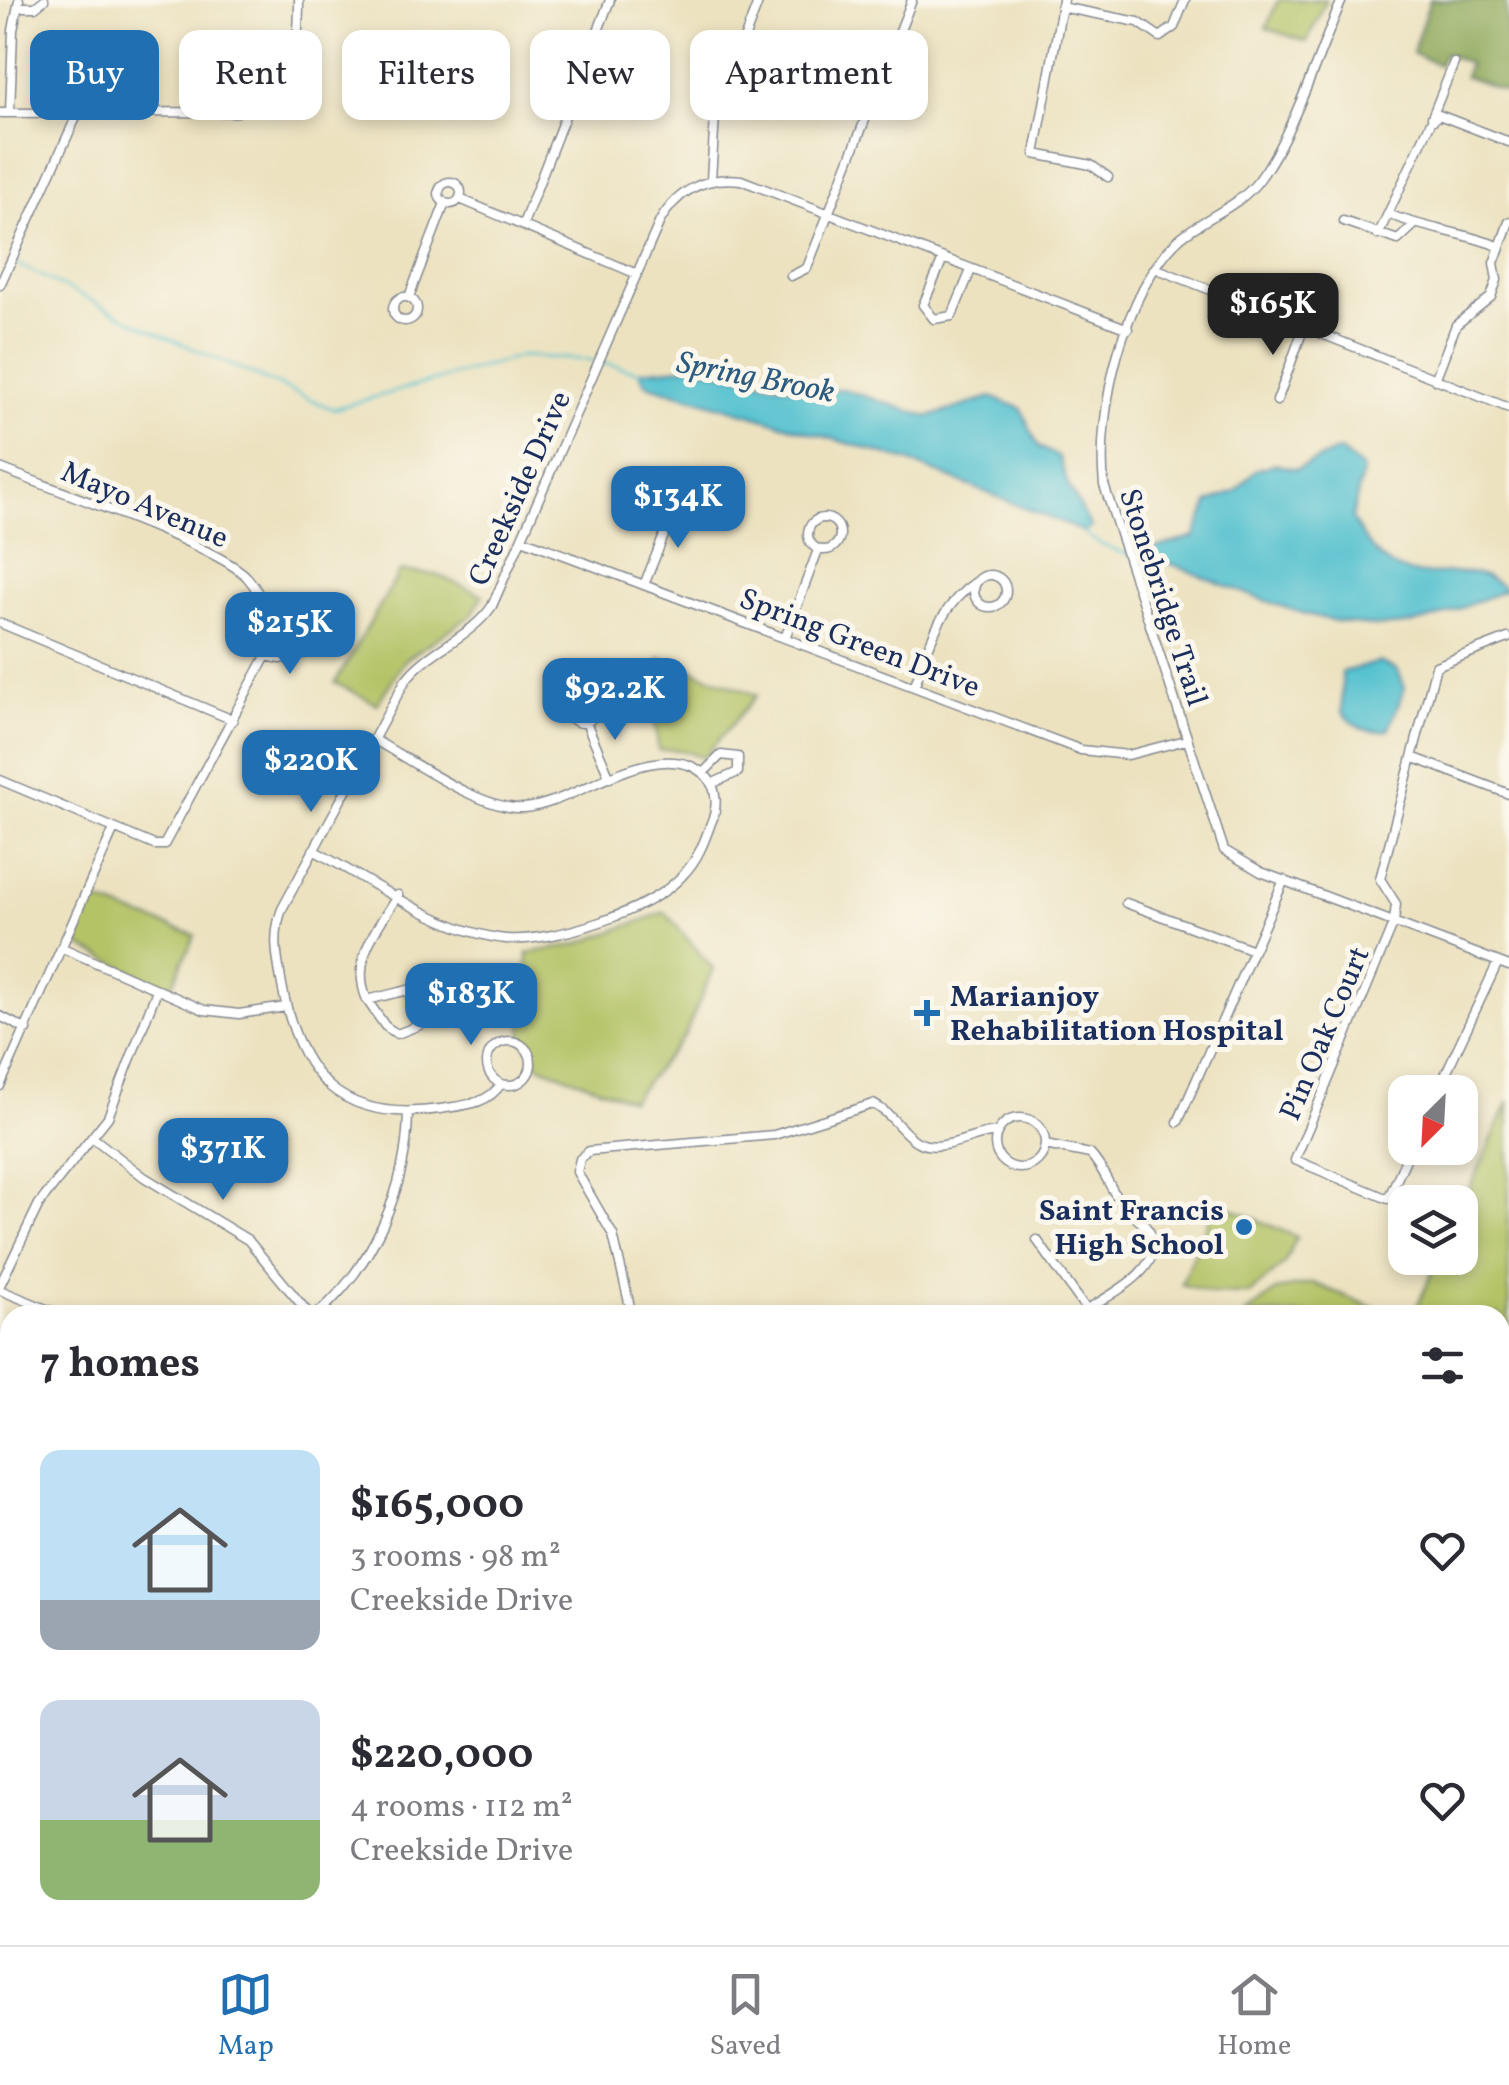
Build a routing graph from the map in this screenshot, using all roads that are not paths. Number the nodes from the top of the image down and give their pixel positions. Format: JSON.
{"nodes":[{"id":1,"x":44,"y":0,"type":"edge"},
{"id":2,"x":299,"y":0,"type":"edge"},
{"id":3,"x":610,"y":0,"type":"edge"},
{"id":4,"x":759,"y":0,"type":"edge"},
{"id":5,"x":912,"y":0,"type":"edge"},
{"id":6,"x":1185,"y":0,"type":"edge"},
{"id":7,"x":1342,"y":0,"type":"edge"},
{"id":8,"x":20,"y":4,"type":"edge"},
{"id":9,"x":1062,"y":4,"type":"edge"},
{"id":10,"x":1454,"y":63,"type":"dead end"},
{"id":11,"x":1438,"y":103,"type":"junction"},
{"id":12,"x":5,"y":113,"type":"edge"},
{"id":13,"x":30,"y":114,"type":"edge"},
{"id":14,"x":159,"y":116,"type":"edge"},
{"id":15,"x":1439,"y":118,"type":"junction"},
{"id":16,"x":75,"y":120,"type":"edge"},
{"id":17,"x":1509,"y":142,"type":"edge"},
{"id":18,"x":1108,"y":177,"type":"dead end"},
{"id":19,"x":711,"y":179,"type":"junction"},
{"id":20,"x":460,"y":198,"type":"junction"},
{"id":21,"x":445,"y":203,"type":"junction"},
{"id":22,"x":829,"y":214,"type":"junction"},
{"id":23,"x":1388,"y":214,"type":"junction"},
{"id":24,"x":1344,"y":221,"type":"dead end"},
{"id":25,"x":1509,"y":222,"type":"edge"},
{"id":26,"x":522,"y":224,"type":"junction"},
{"id":27,"x":1414,"y":225,"type":"junction"},
{"id":28,"x":1378,"y":235,"type":"junction"},
{"id":29,"x":1498,"y":246,"type":"junction"},
{"id":30,"x":942,"y":258,"type":"junction"},
{"id":31,"x":1155,"y":268,"type":"junction"},
{"id":32,"x":971,"y":270,"type":"junction"},
{"id":33,"x":637,"y":274,"type":"junction"},
{"id":34,"x":791,"y":276,"type":"dead end"},
{"id":35,"x":1497,"y":280,"type":"junction"},
{"id":36,"x":1509,"y":282,"type":"edge"},
{"id":37,"x":0,"y":285,"type":"edge"},
{"id":38,"x":409,"y":297,"type":"dead end"},
{"id":39,"x":1304,"y":327,"type":"junction"},
{"id":40,"x":1128,"y":330,"type":"junction"},
{"id":41,"x":1435,"y":380,"type":"junction"},
{"id":42,"x":1277,"y":401,"type":"dead end"},
{"id":43,"x":1509,"y":408,"type":"edge"},
{"id":44,"x":0,"y":468,"type":"edge"},
{"id":45,"x":677,"y":503,"type":"junction"},
{"id":46,"x":522,"y":538,"type":"junction"},
{"id":47,"x":818,"y":550,"type":"junction"},
{"id":48,"x":977,"y":580,"type":"junction"},
{"id":49,"x":644,"y":585,"type":"junction"},
{"id":50,"x":0,"y":624,"type":"edge"},
{"id":51,"x":785,"y":638,"type":"junction"},
{"id":52,"x":1508,"y":638,"type":"edge"},
{"id":53,"x":310,"y":652,"type":"dead end"},
{"id":54,"x":266,"y":656,"type":"junction"},
{"id":55,"x":914,"y":687,"type":"junction"},
{"id":56,"x":233,"y":720,"type":"junction"},
{"id":57,"x":586,"y":722,"type":"dead end"},
{"id":58,"x":373,"y":739,"type":"junction"},
{"id":59,"x":1186,"y":740,"type":"junction"},
{"id":60,"x":1412,"y":757,"type":"junction"},
{"id":61,"x":703,"y":774,"type":"junction"},
{"id":62,"x":610,"y":778,"type":"junction"},
{"id":63,"x":0,"y":780,"type":"edge"},
{"id":64,"x":711,"y":784,"type":"junction"},
{"id":65,"x":1509,"y":794,"type":"edge"},
{"id":66,"x":114,"y":829,"type":"junction"},
{"id":67,"x":314,"y":850,"type":"junction"},
{"id":68,"x":1284,"y":880,"type":"junction"},
{"id":69,"x":398,"y":895,"type":"junction"},
{"id":70,"x":1126,"y":903,"type":"dead end"},
{"id":71,"x":1394,"y":922,"type":"junction"},
{"id":72,"x":64,"y":949,"type":"junction"},
{"id":73,"x":1253,"y":950,"type":"junction"},
{"id":74,"x":1498,"y":962,"type":"junction"},
{"id":75,"x":1509,"y":966,"type":"edge"},
{"id":76,"x":156,"y":990,"type":"junction"},
{"id":77,"x":367,"y":1000,"type":"junction"},
{"id":78,"x":286,"y":1008,"type":"junction"},
{"id":79,"x":0,"y":1016,"type":"edge"},
{"id":80,"x":27,"y":1030,"type":"junction"},
{"id":81,"x":1445,"y":1075,"type":"edge"},
{"id":82,"x":501,"y":1084,"type":"junction"},
{"id":83,"x":0,"y":1086,"type":"edge"},
{"id":84,"x":408,"y":1113,"type":"junction"},
{"id":85,"x":1178,"y":1122,"type":"dead end"},
{"id":86,"x":996,"y":1132,"type":"junction"},
{"id":87,"x":92,"y":1137,"type":"junction"},
{"id":88,"x":1045,"y":1146,"type":"junction"},
{"id":89,"x":1404,"y":1165,"type":"edge"},
{"id":90,"x":1037,"y":1240,"type":"dead end"},
{"id":91,"x":0,"y":1288,"type":"edge"},
{"id":92,"x":38,"y":1305,"type":"edge"},
{"id":93,"x":304,"y":1305,"type":"edge"},
{"id":94,"x":324,"y":1305,"type":"edge"},
{"id":95,"x":630,"y":1305,"type":"edge"},
{"id":96,"x":1078,"y":1305,"type":"edge"},
{"id":97,"x":1096,"y":1305,"type":"edge"}],
"edges":[{"from":1,"to":8,"type":"street"},
{"from":2,"to":14,"type":"street"},
{"from":3,"to":26,"type":"street"},
{"from":4,"to":19,"type":"street"},
{"from":5,"to":22,"type":"street"},
{"from":6,"to":9,"type":"street"},
{"from":7,"to":31,"type":"street","name":"Stonebridge Trail"},
{"from":8,"to":12,"type":"street"},
{"from":9,"to":18,"type":"street"},
{"from":10,"to":11,"type":"street"},
{"from":11,"to":15,"type":"street"},
{"from":11,"to":15,"type":"street"},
{"from":12,"to":13,"type":"street"},
{"from":15,"to":17,"type":"street"},
{"from":15,"to":23,"type":"street"},
{"from":16,"to":37,"type":"street"},
{"from":19,"to":22,"type":"street"},
{"from":19,"to":33,"type":"street","name":"Creekside Drive"},
{"from":20,"to":21,"type":"street"},
{"from":20,"to":21,"type":"street"},
{"from":20,"to":26,"type":"street"},
{"from":21,"to":38,"type":"street"},
{"from":22,"to":30,"type":"street"},
{"from":22,"to":34,"type":"street"},
{"from":23,"to":27,"type":"street"},
{"from":23,"to":28,"type":"street"},
{"from":24,"to":28,"type":"street"},
{"from":25,"to":29,"type":"street"},
{"from":26,"to":33,"type":"street"},
{"from":27,"to":28,"type":"street"},
{"from":27,"to":29,"type":"street"},
{"from":29,"to":35,"type":"street"},
{"from":30,"to":32,"type":"street"},
{"from":30,"to":32,"type":"street"},
{"from":31,"to":39,"type":"street"},
{"from":31,"to":40,"type":"street","name":"Stonebridge Trail"},
{"from":32,"to":40,"type":"street"},
{"from":33,"to":46,"type":"street","name":"Creekside Drive"},
{"from":35,"to":36,"type":"street"},
{"from":35,"to":41,"type":"street"},
{"from":39,"to":41,"type":"street"},
{"from":39,"to":42,"type":"street"},
{"from":40,"to":59,"type":"street","name":"Stonebridge Trail"},
{"from":41,"to":43,"type":"street"},
{"from":44,"to":54,"type":"street","name":"Mayo Avenue"},
{"from":45,"to":45,"type":"street"},
{"from":45,"to":49,"type":"street"},
{"from":46,"to":49,"type":"street","name":"Spring Green Drive"},
{"from":46,"to":58,"type":"street","name":"Creekside Drive"},
{"from":47,"to":47,"type":"street"},
{"from":47,"to":51,"type":"street"},
{"from":48,"to":48,"type":"street"},
{"from":48,"to":55,"type":"street"},
{"from":49,"to":51,"type":"street","name":"Spring Green Drive"},
{"from":50,"to":56,"type":"street"},
{"from":51,"to":55,"type":"street","name":"Spring Green Drive"},
{"from":52,"to":60,"type":"street"},
{"from":53,"to":54,"type":"street"},
{"from":54,"to":56,"type":"street"},
{"from":55,"to":59,"type":"street","name":"Spring Green Drive"},
{"from":56,"to":66,"type":"street"},
{"from":57,"to":62,"type":"street"},
{"from":58,"to":62,"type":"street"},
{"from":58,"to":67,"type":"street","name":"Creekside Drive"},
{"from":59,"to":68,"type":"street","name":"Stonebridge Trail"},
{"from":60,"to":65,"type":"street"},
{"from":60,"to":71,"type":"street"},
{"from":61,"to":62,"type":"street"},
{"from":61,"to":64,"type":"street"},
{"from":61,"to":64,"type":"street"},
{"from":63,"to":66,"type":"street"},
{"from":64,"to":69,"type":"street"},
{"from":66,"to":72,"type":"street"},
{"from":67,"to":69,"type":"street"},
{"from":67,"to":78,"type":"street","name":"Creekside Drive"},
{"from":68,"to":71,"type":"street","name":"Stonebridge Trail"},
{"from":68,"to":73,"type":"street"},
{"from":69,"to":77,"type":"street"},
{"from":70,"to":73,"type":"street"},
{"from":71,"to":74,"type":"street","name":"Stonebridge Trail"},
{"from":71,"to":89,"type":"street","name":"Pin Oak Court"},
{"from":72,"to":76,"type":"street"},
{"from":72,"to":80,"type":"street"},
{"from":73,"to":85,"type":"street"},
{"from":74,"to":75,"type":"street","name":"Stonebridge Trail"},
{"from":74,"to":81,"type":"street"},
{"from":76,"to":78,"type":"street"},
{"from":76,"to":87,"type":"street"},
{"from":77,"to":77,"type":"street"},
{"from":78,"to":84,"type":"street","name":"Creekside Drive"},
{"from":79,"to":80,"type":"street"},
{"from":80,"to":83,"type":"street"},
{"from":82,"to":82,"type":"street","name":"Creekside Drive"},
{"from":82,"to":84,"type":"street","name":"Creekside Drive"},
{"from":84,"to":94,"type":"street"},
{"from":86,"to":88,"type":"street"},
{"from":86,"to":88,"type":"street"},
{"from":86,"to":95,"type":"street"},
{"from":87,"to":91,"type":"street"},
{"from":87,"to":93,"type":"street"},
{"from":88,"to":97,"type":"street"},
{"from":90,"to":96,"type":"street"},
{"from":91,"to":92,"type":"street"}]}
